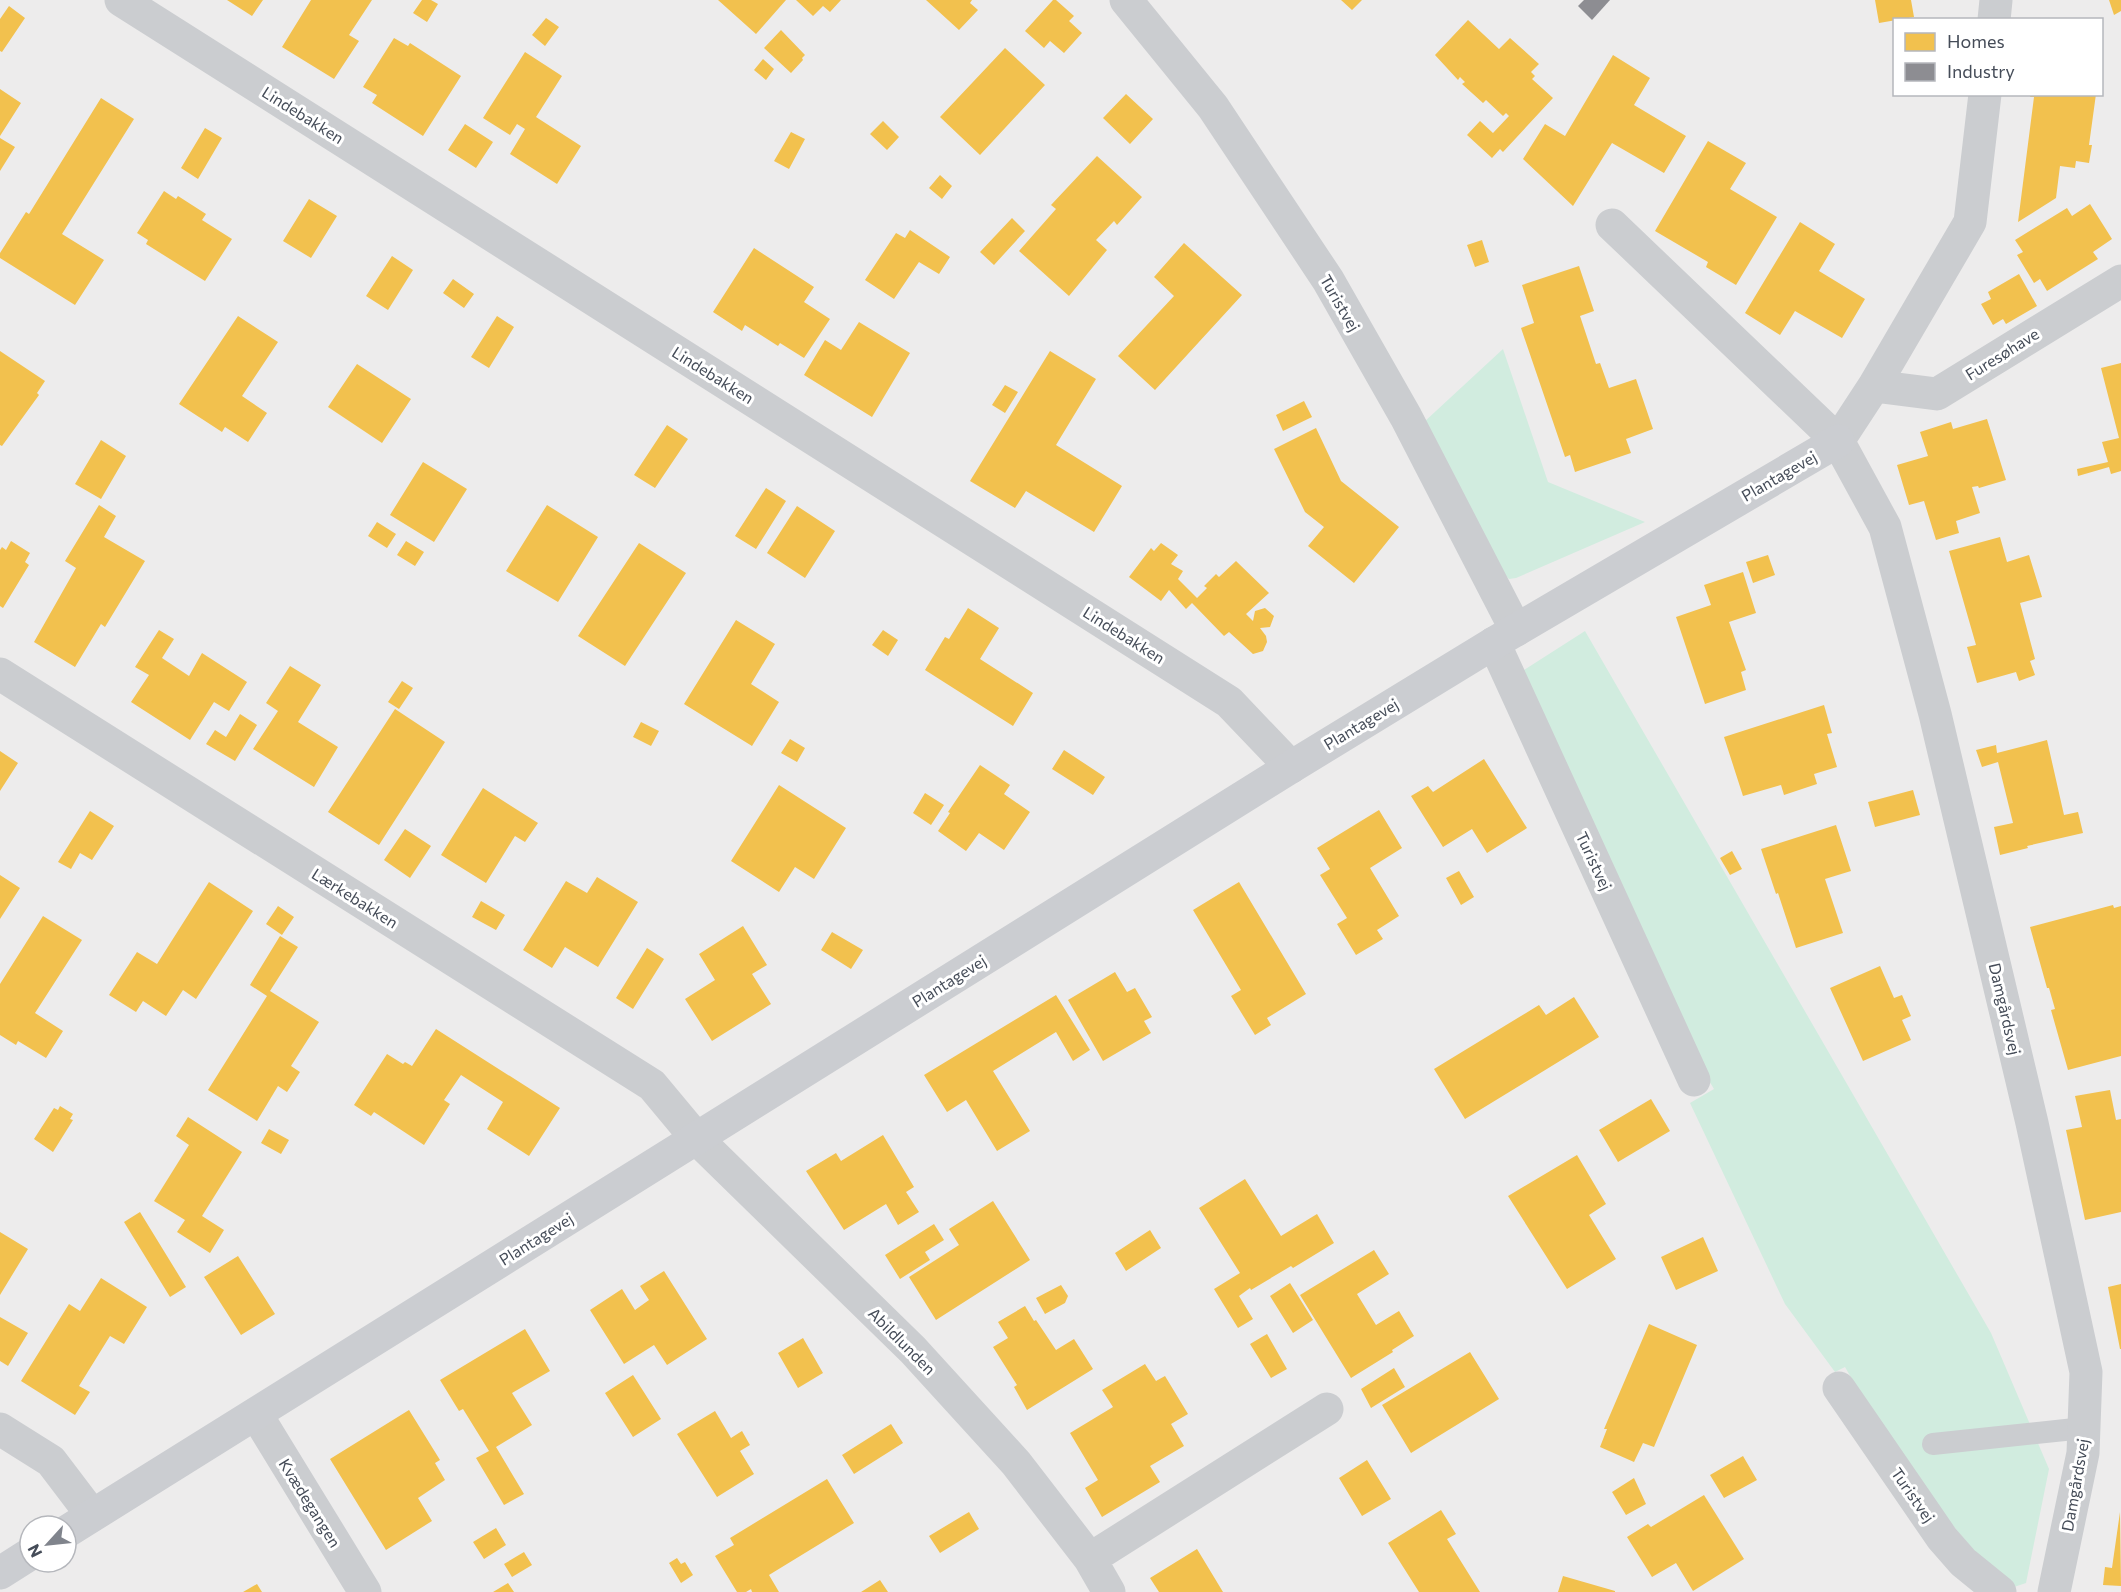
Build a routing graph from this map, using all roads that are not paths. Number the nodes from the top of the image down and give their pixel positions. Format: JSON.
{"nodes":[{"id":1,"x":121,"y":0,"type":"edge"},
{"id":2,"x":1126,"y":0,"type":"edge"},
{"id":3,"x":1996,"y":0,"type":"edge"},
{"id":4,"x":1994,"y":18,"type":"edge"},
{"id":5,"x":1985,"y":96,"type":"edge"},
{"id":6,"x":1612,"y":225,"type":"dead end"},
{"id":7,"x":2121,"y":280,"type":"edge"},
{"id":8,"x":1874,"y":386,"type":"junction"},
{"id":9,"x":1838,"y":441,"type":"junction"},
{"id":10,"x":1505,"y":636,"type":"junction"},
{"id":11,"x":0,"y":674,"type":"edge"},
{"id":12,"x":1291,"y":767,"type":"junction"},
{"id":13,"x":1694,"y":1080,"type":"dead end"},
{"id":14,"x":696,"y":1138,"type":"junction"},
{"id":15,"x":1839,"y":1388,"type":"dead end"},
{"id":16,"x":1328,"y":1409,"type":"dead end"},
{"id":17,"x":256,"y":1414,"type":"junction"},
{"id":18,"x":0,"y":1428,"type":"edge"},
{"id":19,"x":2084,"y":1428,"type":"junction"},
{"id":20,"x":1933,"y":1444,"type":"dead end"},
{"id":21,"x":79,"y":1523,"type":"edge"},
{"id":22,"x":1090,"y":1559,"type":"junction"},
{"id":23,"x":18,"y":1562,"type":"edge"},
{"id":24,"x":0,"y":1573,"type":"edge"},
{"id":25,"x":365,"y":1592,"type":"edge"},
{"id":26,"x":1109,"y":1592,"type":"edge"},
{"id":27,"x":2000,"y":1592,"type":"edge"},
{"id":28,"x":2054,"y":1592,"type":"edge"}],
"edges":[{"from":1,"to":12,"type":"street","name":"Lindebakken"},
{"from":2,"to":10,"type":"street","name":"Turistvej"},
{"from":3,"to":4,"type":"street"},
{"from":5,"to":8,"type":"street","name":"Plantagevej"},
{"from":6,"to":9,"type":"street","name":"Plantagevej"},
{"from":7,"to":8,"type":"street","name":"Furesøhave"},
{"from":8,"to":9,"type":"street","name":"Plantagevej"},
{"from":9,"to":10,"type":"street","name":"Plantagevej"},
{"from":9,"to":19,"type":"street","name":"Damgårdsvej"},
{"from":10,"to":12,"type":"street","name":"Plantagevej"},
{"from":10,"to":13,"type":"street","name":"Turistvej"},
{"from":11,"to":14,"type":"street","name":"Lærkebakken"},
{"from":12,"to":14,"type":"street","name":"Plantagevej"},
{"from":14,"to":17,"type":"street","name":"Plantagevej"},
{"from":14,"to":22,"type":"street","name":"Abildlunden"},
{"from":15,"to":27,"type":"street","name":"Turistvej"},
{"from":16,"to":22,"type":"street"},
{"from":17,"to":21,"type":"street","name":"Plantagevej"},
{"from":17,"to":25,"type":"street","name":"Kvædegangen"},
{"from":18,"to":21,"type":"street"},
{"from":19,"to":20,"type":"lane"},
{"from":19,"to":28,"type":"street","name":"Damgårdsvej"},
{"from":22,"to":26,"type":"street","name":"Abildlunden"},
{"from":23,"to":24,"type":"street"}]}
